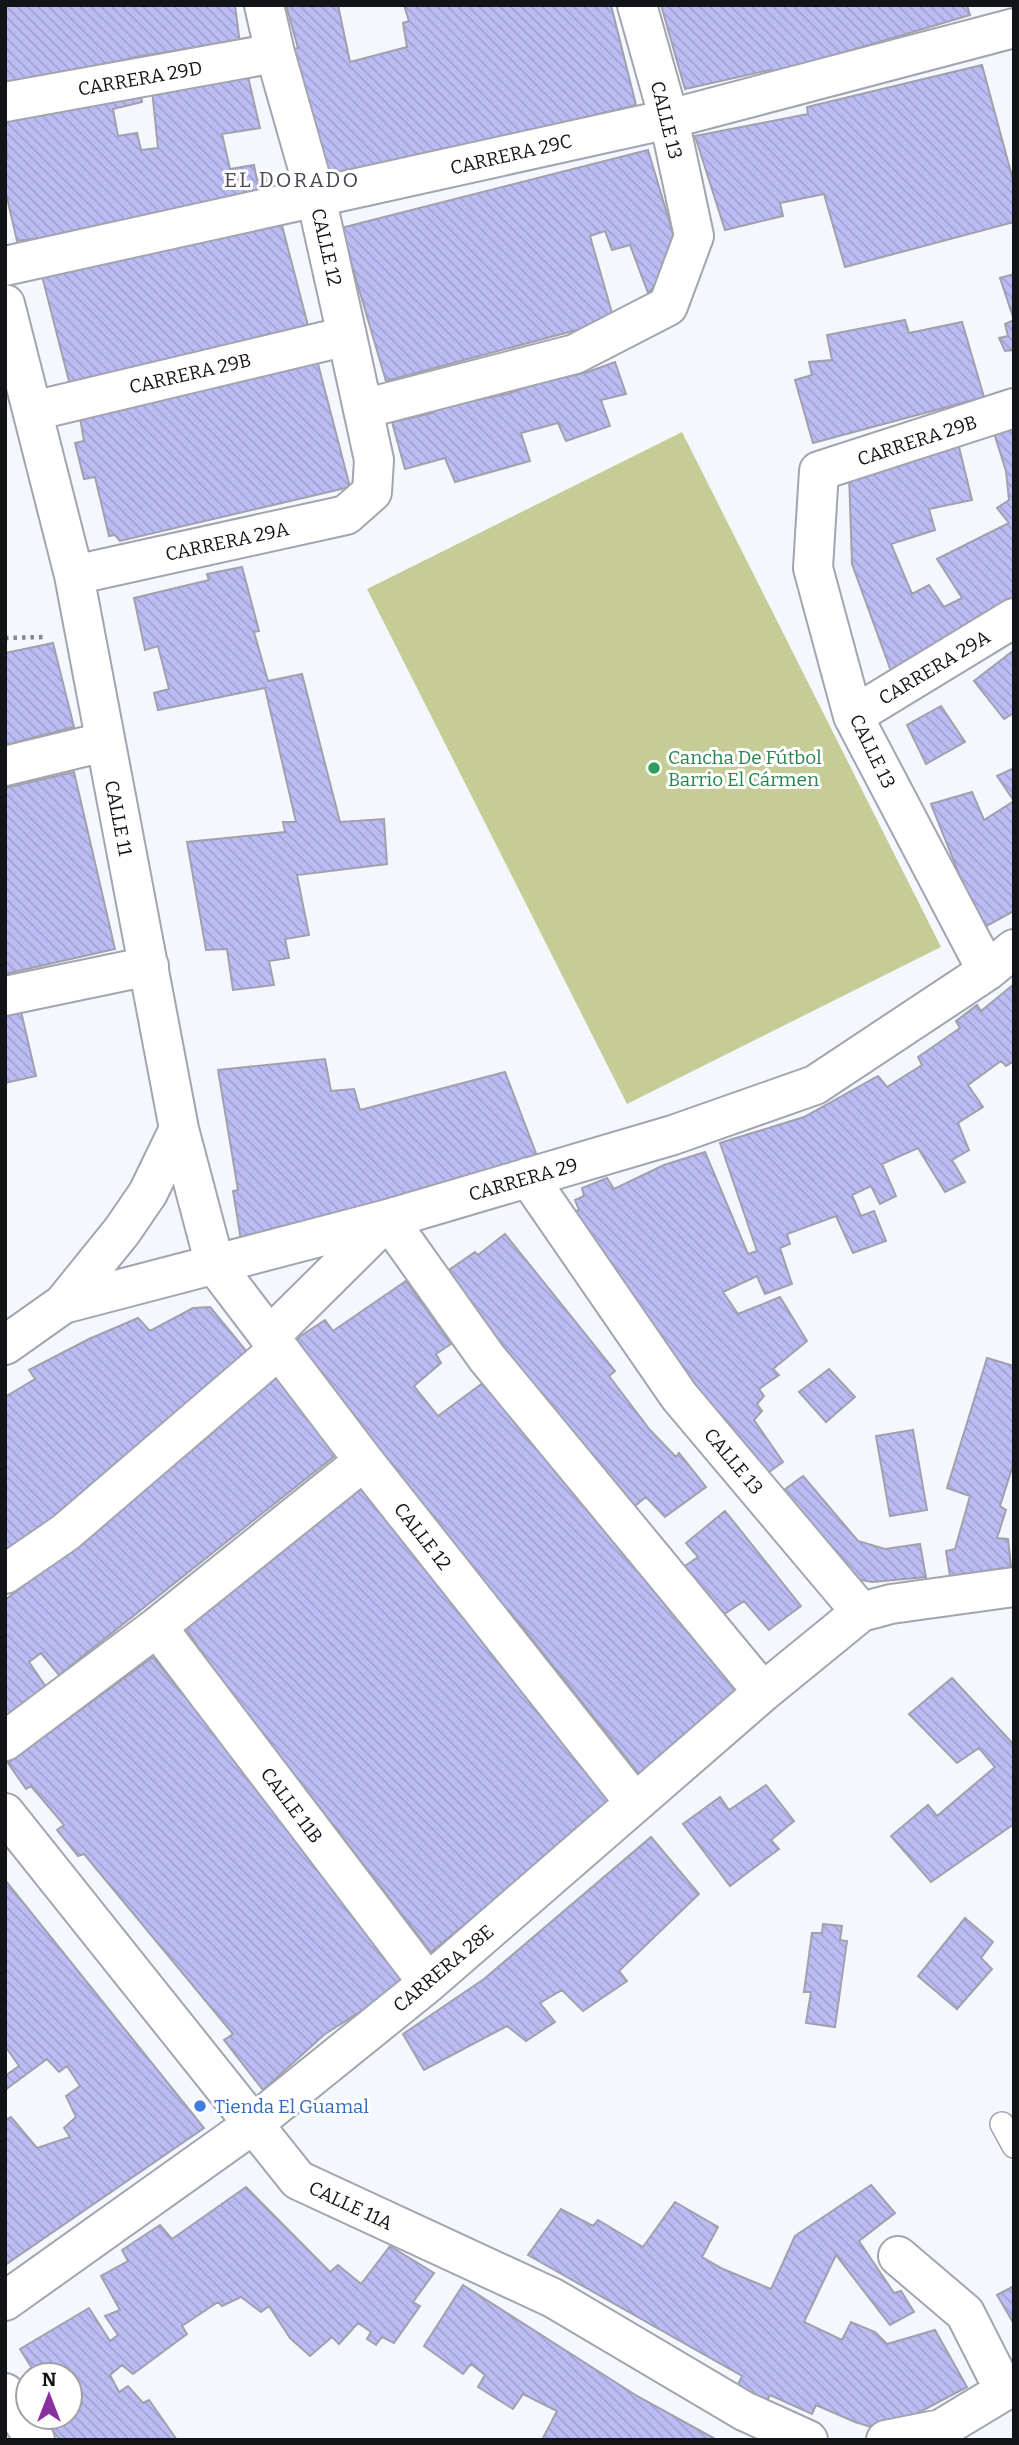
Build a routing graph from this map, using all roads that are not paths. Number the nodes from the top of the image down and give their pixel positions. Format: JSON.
{"nodes":[{"id":1,"x":264,"y":5,"type":"edge"},
{"id":2,"x":637,"y":5,"type":"edge"},
{"id":3,"x":1014,"y":28,"type":"edge"},
{"id":4,"x":275,"y":53,"type":"junction"},
{"id":5,"x":5,"y":102,"type":"edge"},
{"id":6,"x":668,"y":118,"type":"junction"},
{"id":7,"x":316,"y":197,"type":"junction"},
{"id":8,"x":5,"y":266,"type":"edge"},
{"id":9,"x":5,"y":304,"type":"edge"},
{"id":10,"x":347,"y":336,"type":"junction"},
{"id":11,"x":1014,"y":408,"type":"edge"},
{"id":12,"x":363,"y":409,"type":"junction"},
{"id":13,"x":33,"y":411,"type":"junction"},
{"id":14,"x":820,"y":471,"type":"joint"},
{"id":15,"x":372,"y":492,"type":"joint"},
{"id":16,"x":74,"y":575,"type":"junction"},
{"id":17,"x":1014,"y":618,"type":"edge"},
{"id":18,"x":853,"y":716,"type":"junction"},
{"id":19,"x":104,"y":741,"type":"junction"},
{"id":20,"x":5,"y":766,"type":"edge"},
{"id":21,"x":1001,"y":960,"type":"edge"},
{"id":22,"x":149,"y":966,"type":"junction"},
{"id":23,"x":5,"y":996,"type":"edge"},
{"id":24,"x":178,"y":1129,"type":"junction"},
{"id":25,"x":528,"y":1177,"type":"junction"},
{"id":26,"x":388,"y":1219,"type":"junction"},
{"id":27,"x":215,"y":1265,"type":"junction"},
{"id":28,"x":63,"y":1304,"type":"junction"},
{"id":29,"x":273,"y":1343,"type":"junction"},
{"id":30,"x":5,"y":1345,"type":"edge"},
{"id":31,"x":364,"y":1461,"type":"junction"},
{"id":32,"x":5,"y":1574,"type":"edge"},
{"id":33,"x":1014,"y":1587,"type":"edge"},
{"id":34,"x":862,"y":1612,"type":"junction"},
{"id":35,"x":157,"y":1628,"type":"junction"},
{"id":36,"x":763,"y":1692,"type":"junction"},
{"id":37,"x":5,"y":1741,"type":"edge"},
{"id":38,"x":635,"y":1803,"type":"junction"},
{"id":39,"x":5,"y":1813,"type":"edge"},
{"id":40,"x":428,"y":1983,"type":"junction"},
{"id":41,"x":1002,"y":2124,"type":"dead end"},
{"id":42,"x":252,"y":2125,"type":"junction"},
{"id":43,"x":1014,"y":2146,"type":"edge"},
{"id":44,"x":898,"y":2256,"type":"dead end"},
{"id":45,"x":5,"y":2301,"type":"edge"},
{"id":46,"x":1009,"y":2388,"type":"edge"},
{"id":47,"x":5,"y":2393,"type":"edge"},
{"id":48,"x":747,"y":2426,"type":"edge"},
{"id":49,"x":943,"y":2434,"type":"edge"},
{"id":50,"x":35,"y":2440,"type":"edge"},
{"id":51,"x":808,"y":2440,"type":"edge"},
{"id":52,"x":886,"y":2440,"type":"edge"}],
"edges":[{"from":1,"to":4,"type":"street","name":"CALLE 12"},
{"from":2,"to":6,"type":"street","name":"CALLE 13"},
{"from":3,"to":6,"type":"street","name":"CARRERA 29C"},
{"from":4,"to":5,"type":"street","name":"CARRERA 29D"},
{"from":4,"to":7,"type":"street","name":"CALLE 12"},
{"from":6,"to":7,"type":"street","name":"CARRERA 29C"},
{"from":6,"to":12,"type":"street","name":"CALLE 13"},
{"from":7,"to":8,"type":"street","name":"CARRERA 29C"},
{"from":7,"to":10,"type":"street","name":"CALLE 12"},
{"from":9,"to":13,"type":"street","name":"CALLE 11"},
{"from":10,"to":12,"type":"street","name":"CALLE 12"},
{"from":10,"to":13,"type":"street","name":"CARRERA 29B"},
{"from":11,"to":14,"type":"street","name":"CARRERA 29B"},
{"from":12,"to":15,"type":"street","name":"CALLE 12"},
{"from":13,"to":16,"type":"street","name":"CALLE 11"},
{"from":14,"to":18,"type":"street","name":"CALLE 13"},
{"from":15,"to":16,"type":"street","name":"CARRERA 29A"},
{"from":16,"to":19,"type":"street","name":"CALLE 11"},
{"from":17,"to":18,"type":"street","name":"CARRERA 29A"},
{"from":18,"to":21,"type":"street","name":"CALLE 13"},
{"from":19,"to":20,"type":"street"},
{"from":19,"to":22,"type":"street","name":"CALLE 11"},
{"from":21,"to":25,"type":"street","name":"CARRERA 29"},
{"from":22,"to":23,"type":"street"},
{"from":22,"to":24,"type":"street","name":"CALLE 11"},
{"from":24,"to":27,"type":"street","name":"CALLE 11"},
{"from":24,"to":28,"type":"street"},
{"from":25,"to":26,"type":"street","name":"CARRERA 29"},
{"from":25,"to":34,"type":"street","name":"CALLE 13"},
{"from":26,"to":27,"type":"street","name":"CARRERA 29"},
{"from":26,"to":29,"type":"street"},
{"from":26,"to":36,"type":"street"},
{"from":27,"to":28,"type":"street","name":"CARRERA 29"},
{"from":27,"to":29,"type":"street","name":"CALLE 12"},
{"from":28,"to":30,"type":"street","name":"CARRERA 29"},
{"from":29,"to":31,"type":"street","name":"CALLE 12"},
{"from":29,"to":32,"type":"street"},
{"from":31,"to":35,"type":"street"},
{"from":31,"to":38,"type":"street","name":"CALLE 12"},
{"from":33,"to":34,"type":"street"},
{"from":34,"to":36,"type":"street","name":"CARRERA 28E"},
{"from":35,"to":37,"type":"street"},
{"from":35,"to":40,"type":"street","name":"CALLE 11B"},
{"from":36,"to":38,"type":"street","name":"CARRERA 28E"},
{"from":38,"to":40,"type":"street","name":"CARRERA 28E"},
{"from":39,"to":42,"type":"street","name":"CALLE 11A"},
{"from":40,"to":42,"type":"street","name":"CARRERA 28E"},
{"from":41,"to":43,"type":"lane"},
{"from":42,"to":45,"type":"street","name":"CARRERA 28E"},
{"from":42,"to":48,"type":"street","name":"CALLE 11A"},
{"from":44,"to":46,"type":"street"},
{"from":46,"to":49,"type":"street"},
{"from":47,"to":50,"type":"street"},
{"from":48,"to":51,"type":"street","name":"CALLE 11A"},
{"from":49,"to":52,"type":"street"}]}
